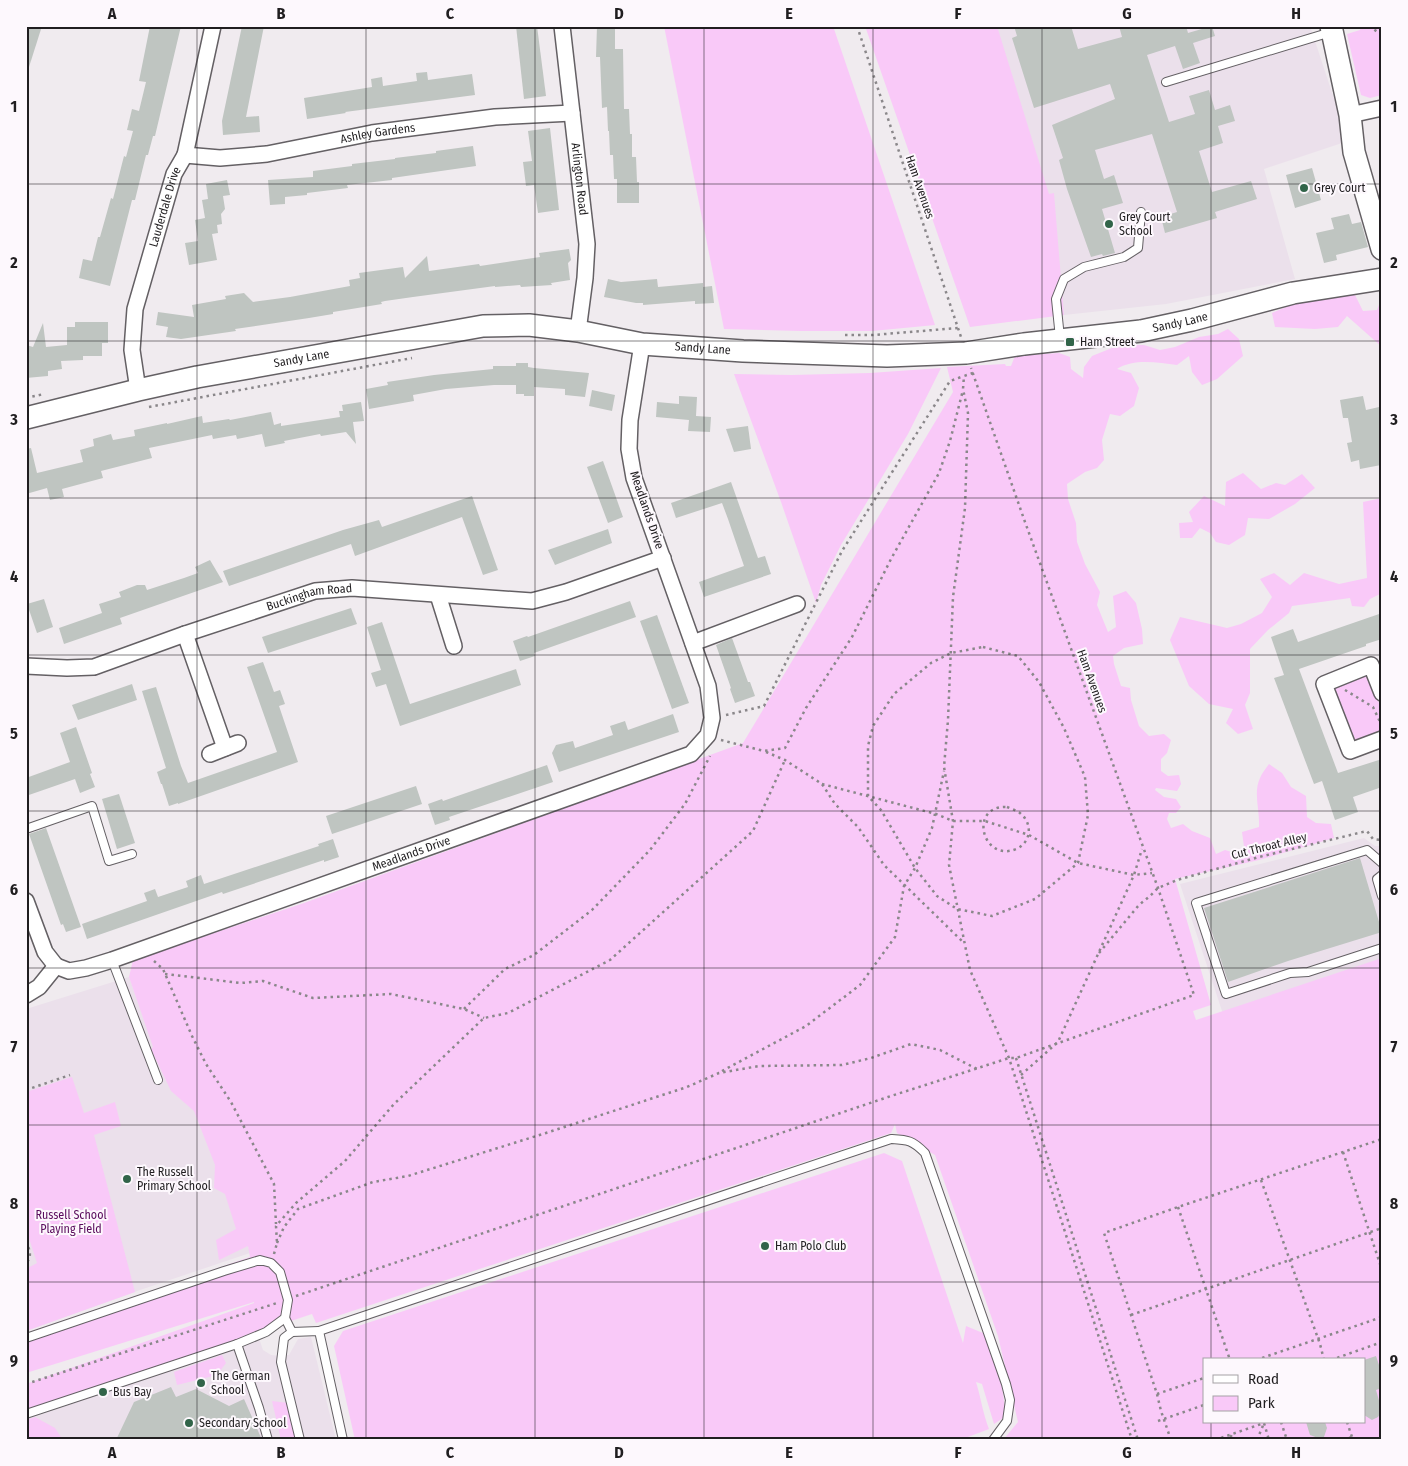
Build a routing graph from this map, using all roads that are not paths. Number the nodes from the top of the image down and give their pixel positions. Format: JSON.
{"nodes":[{"id":1,"x":212,"y":26,"type":"edge"},
{"id":2,"x":562,"y":26,"type":"edge"},
{"id":3,"x":1332,"y":29,"type":"edge"},
{"id":4,"x":1166,"y":82,"type":"dead end"},
{"id":5,"x":1382,"y":108,"type":"edge"},
{"id":6,"x":572,"y":112,"type":"junction"},
{"id":7,"x":1350,"y":115,"type":"junction"},
{"id":8,"x":185,"y":155,"type":"junction"},
{"id":9,"x":1141,"y":212,"type":"dead end"},
{"id":10,"x":1382,"y":249,"type":"edge"},
{"id":11,"x":1382,"y":279,"type":"edge"},
{"id":12,"x":578,"y":331,"type":"junction"},
{"id":13,"x":1061,"y":340,"type":"junction"},
{"id":14,"x":642,"y":344,"type":"junction"},
{"id":15,"x":143,"y":399,"type":"junction"},
{"id":16,"x":26,"y":418,"type":"edge"},
{"id":17,"x":663,"y":558,"type":"junction"},
{"id":18,"x":438,"y":595,"type":"junction"},
{"id":19,"x":797,"y":604,"type":"dead end"},
{"id":20,"x":185,"y":634,"type":"junction"},
{"id":21,"x":693,"y":643,"type":"junction"},
{"id":22,"x":454,"y":646,"type":"dead end"},
{"id":23,"x":26,"y":666,"type":"edge"},
{"id":24,"x":1382,"y":693,"type":"edge"},
{"id":25,"x":1382,"y":740,"type":"edge"},
{"id":26,"x":210,"y":754,"type":"dead end"},
{"id":27,"x":26,"y":829,"type":"edge"},
{"id":28,"x":132,"y":854,"type":"dead end"},
{"id":29,"x":1382,"y":863,"type":"edge"},
{"id":30,"x":1382,"y":874,"type":"edge"},
{"id":31,"x":1382,"y":896,"type":"edge"},
{"id":32,"x":26,"y":901,"type":"edge"},
{"id":33,"x":1382,"y":948,"type":"edge"},
{"id":34,"x":112,"y":960,"type":"junction"},
{"id":35,"x":56,"y":966,"type":"junction"},
{"id":36,"x":26,"y":995,"type":"edge"},
{"id":37,"x":158,"y":1080,"type":"dead end"},
{"id":38,"x":285,"y":1318,"type":"junction"},
{"id":39,"x":319,"y":1330,"type":"junction"},
{"id":40,"x":292,"y":1332,"type":"junction"},
{"id":41,"x":26,"y":1338,"type":"edge"},
{"id":42,"x":237,"y":1344,"type":"junction"},
{"id":43,"x":26,"y":1414,"type":"edge"},
{"id":44,"x":268,"y":1440,"type":"edge"},
{"id":45,"x":300,"y":1440,"type":"edge"},
{"id":46,"x":343,"y":1440,"type":"edge"},
{"id":47,"x":993,"y":1440,"type":"edge"}],
"edges":[{"from":1,"to":8,"type":"street","name":"Lauderdale Drive"},
{"from":2,"to":6,"type":"street","name":"Arlington Road"},
{"from":3,"to":4,"type":"lane"},
{"from":3,"to":7,"type":"street"},
{"from":5,"to":7,"type":"street"},
{"from":6,"to":8,"type":"street","name":"Ashley Gardens"},
{"from":6,"to":12,"type":"street","name":"Arlington Road"},
{"from":7,"to":10,"type":"street"},
{"from":8,"to":15,"type":"street","name":"Lauderdale Drive"},
{"from":9,"to":13,"type":"lane"},
{"from":11,"to":13,"type":"street","name":"Sandy Lane"},
{"from":12,"to":14,"type":"street","name":"Sandy Lane"},
{"from":12,"to":15,"type":"street","name":"Sandy Lane"},
{"from":13,"to":14,"type":"street","name":"Sandy Lane"},
{"from":14,"to":17,"type":"street","name":"Meadlands Drive"},
{"from":15,"to":16,"type":"street","name":"Sandy Lane"},
{"from":17,"to":18,"type":"street","name":"Buckingham Road"},
{"from":17,"to":21,"type":"street","name":"Meadlands Drive"},
{"from":18,"to":20,"type":"street","name":"Buckingham Road"},
{"from":18,"to":22,"type":"street"},
{"from":19,"to":21,"type":"street"},
{"from":20,"to":23,"type":"street","name":"Buckingham Road"},
{"from":20,"to":26,"type":"street"},
{"from":21,"to":34,"type":"street","name":"Meadlands Drive"},
{"from":24,"to":25,"type":"street"},
{"from":27,"to":28,"type":"lane"},
{"from":29,"to":33,"type":"lane"},
{"from":30,"to":31,"type":"lane"},
{"from":32,"to":35,"type":"street"},
{"from":34,"to":35,"type":"street","name":"Meadlands Drive"},
{"from":34,"to":37,"type":"lane"},
{"from":35,"to":36,"type":"street"},
{"from":38,"to":40,"type":"lane"},
{"from":38,"to":41,"type":"lane"},
{"from":38,"to":42,"type":"lane"},
{"from":39,"to":40,"type":"lane"},
{"from":39,"to":46,"type":"lane"},
{"from":39,"to":47,"type":"lane"},
{"from":40,"to":45,"type":"lane"},
{"from":42,"to":43,"type":"lane"},
{"from":42,"to":44,"type":"lane"}]}
